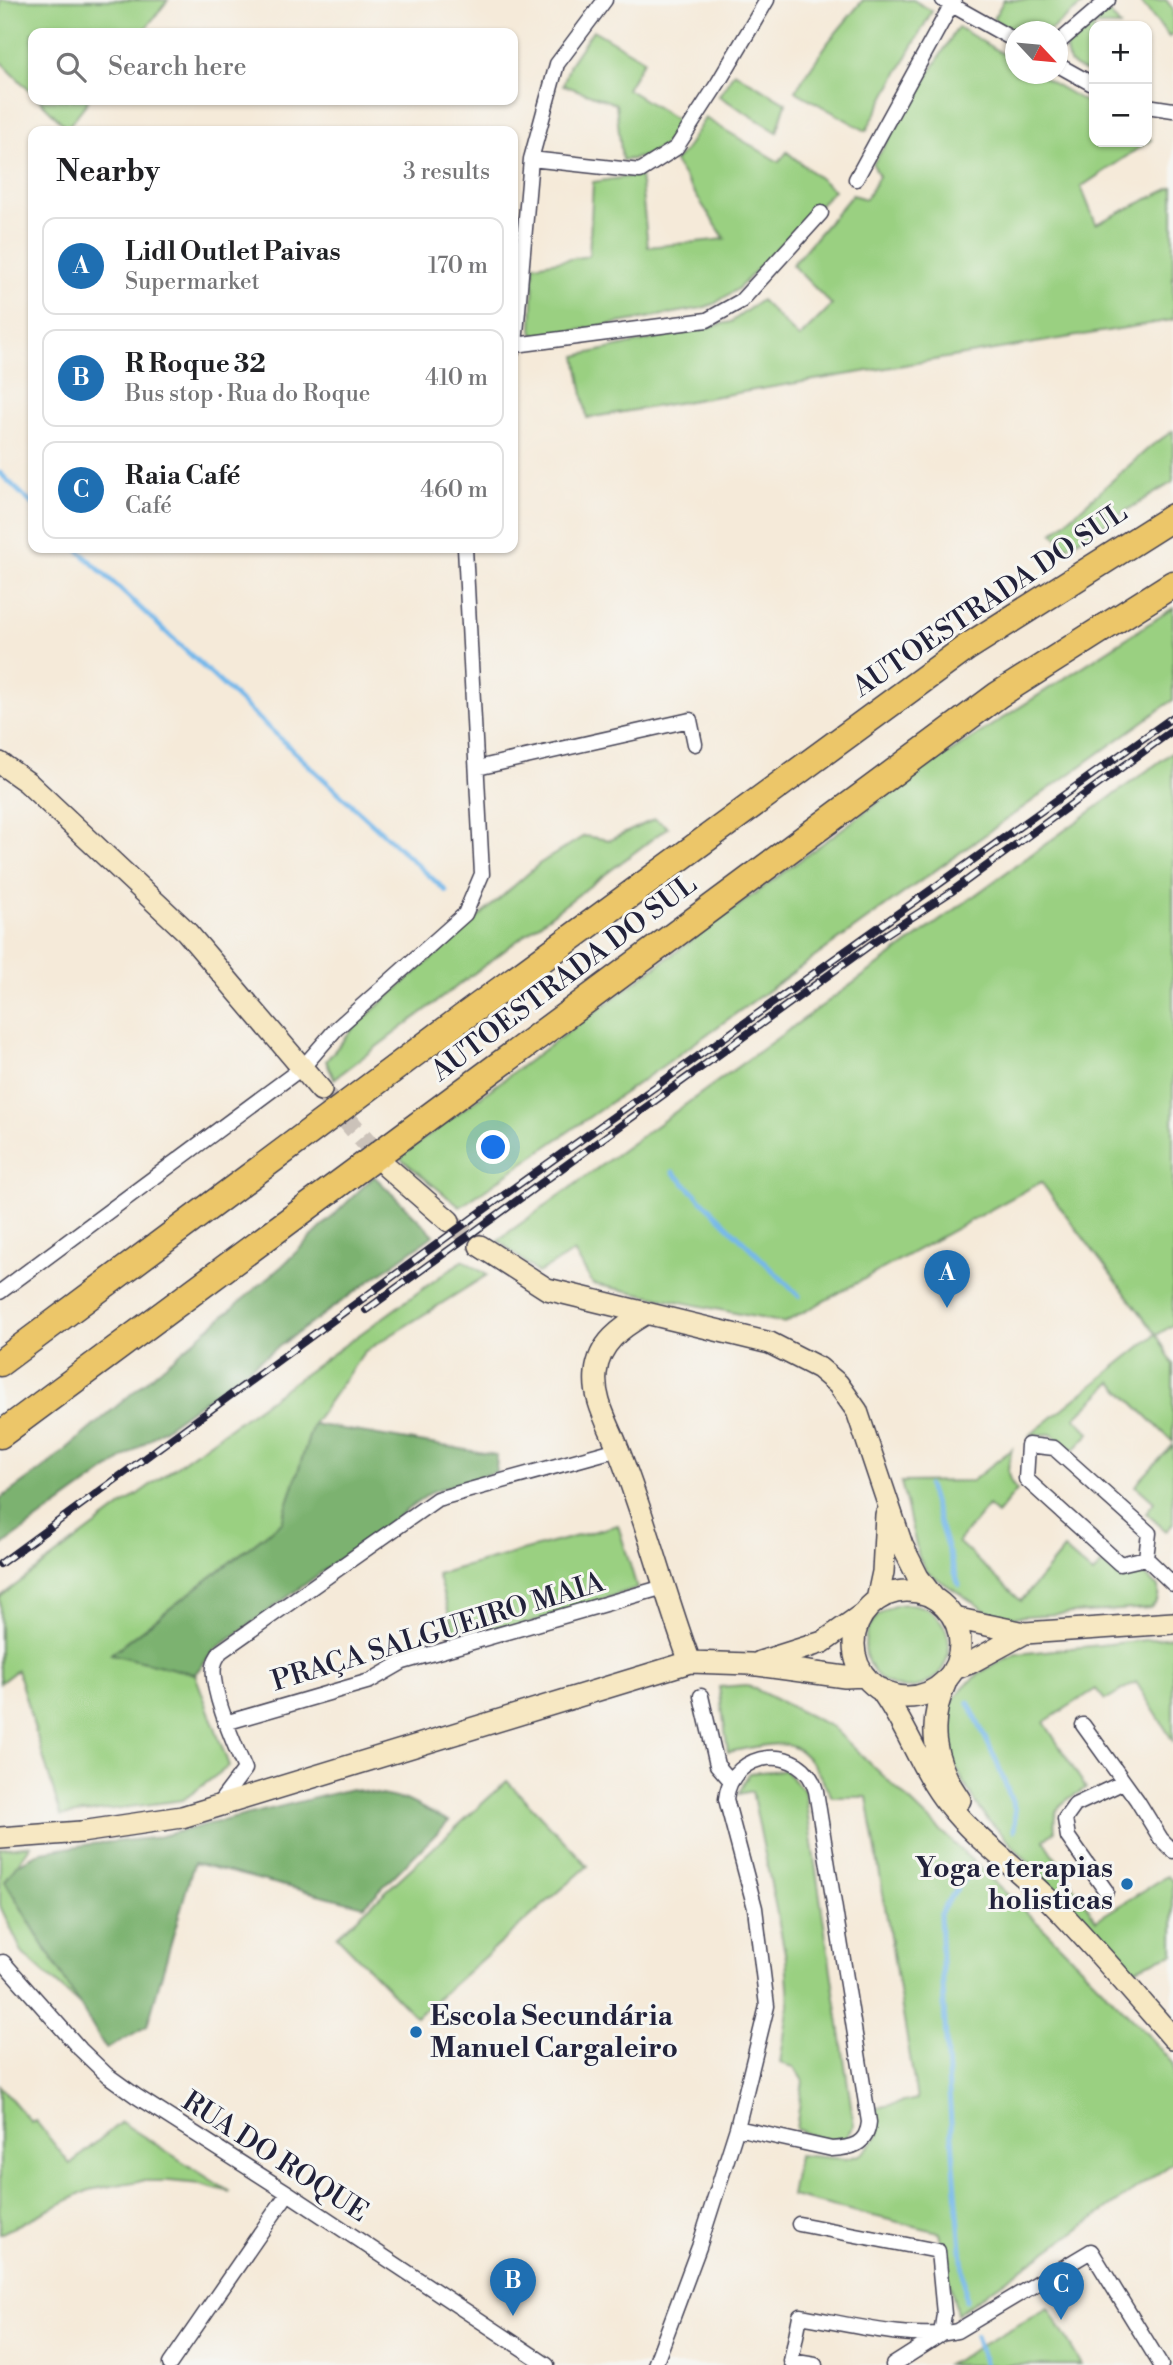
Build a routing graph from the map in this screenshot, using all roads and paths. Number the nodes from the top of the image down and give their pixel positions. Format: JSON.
{"nodes":[{"id":1,"x":605,"y":0,"type":"edge"},
{"id":2,"x":767,"y":0,"type":"edge"},
{"id":3,"x":1108,"y":0,"type":"edge"},
{"id":4,"x":949,"y":2,"type":"edge"},
{"id":5,"x":1068,"y":34,"type":"edge"},
{"id":6,"x":1005,"y":35,"type":"edge"},
{"id":7,"x":1068,"y":71,"type":"edge"},
{"id":8,"x":1092,"y":84,"type":"edge"},
{"id":9,"x":1152,"y":107,"type":"edge"},
{"id":10,"x":1173,"y":110,"type":"edge"},
{"id":11,"x":531,"y":159,"type":"junction"},
{"id":12,"x":856,"y":179,"type":"dead end"},
{"id":13,"x":821,"y":213,"type":"dead end"},
{"id":14,"x":518,"y":303,"type":"edge"},
{"id":15,"x":518,"y":346,"type":"edge"},
{"id":16,"x":1173,"y":517,"type":"edge"},
{"id":17,"x":465,"y":553,"type":"edge"},
{"id":18,"x":1173,"y":584,"type":"edge"},
{"id":19,"x":695,"y":744,"type":"dead end"},
{"id":20,"x":0,"y":763,"type":"edge"},
{"id":21,"x":477,"y":768,"type":"junction"},
{"id":22,"x":303,"y":1067,"type":"junction"},
{"id":23,"x":321,"y":1090,"type":"tunnel mouth"},
{"id":24,"x":387,"y":1167,"type":"tunnel mouth"},
{"id":25,"x":449,"y":1221,"type":"tunnel mouth"},
{"id":26,"x":480,"y":1246,"type":"tunnel mouth"},
{"id":27,"x":0,"y":1292,"type":"edge"},
{"id":28,"x":645,"y":1314,"type":"junction"},
{"id":29,"x":0,"y":1363,"type":"edge"},
{"id":30,"x":0,"y":1435,"type":"edge"},
{"id":31,"x":618,"y":1449,"type":"junction"},
{"id":32,"x":887,"y":1499,"type":"junction"},
{"id":33,"x":1146,"y":1558,"type":"junction"},
{"id":34,"x":1173,"y":1584,"type":"edge"},
{"id":35,"x":664,"y":1587,"type":"junction"},
{"id":36,"x":933,"y":1597,"type":"junction"},
{"id":37,"x":871,"y":1606,"type":"junction"},
{"id":38,"x":954,"y":1618,"type":"junction"},
{"id":39,"x":1173,"y":1623,"type":"edge"},
{"id":40,"x":1025,"y":1633,"type":"junction"},
{"id":41,"x":690,"y":1662,"type":"junction"},
{"id":42,"x":750,"y":1664,"type":"junction"},
{"id":43,"x":951,"y":1673,"type":"junction"},
{"id":44,"x":872,"y":1683,"type":"junction"},
{"id":45,"x":701,"y":1696,"type":"dead end"},
{"id":46,"x":225,"y":1723,"type":"junction"},
{"id":47,"x":1083,"y":1725,"type":"dead end"},
{"id":48,"x":731,"y":1781,"type":"junction"},
{"id":49,"x":1124,"y":1782,"type":"junction"},
{"id":50,"x":216,"y":1807,"type":"junction"},
{"id":51,"x":0,"y":1838,"type":"edge"},
{"id":52,"x":1173,"y":1851,"type":"edge"},
{"id":53,"x":1016,"y":1870,"type":"junction"},
{"id":54,"x":1106,"y":1891,"type":"dead end"},
{"id":55,"x":0,"y":1963,"type":"edge"},
{"id":56,"x":1173,"y":2038,"type":"edge"},
{"id":57,"x":737,"y":2128,"type":"junction"},
{"id":58,"x":288,"y":2193,"type":"junction"},
{"id":59,"x":799,"y":2224,"type":"dead end"},
{"id":60,"x":941,"y":2334,"type":"junction"},
{"id":61,"x":168,"y":2365,"type":"edge"},
{"id":62,"x":547,"y":2365,"type":"edge"},
{"id":63,"x":655,"y":2365,"type":"edge"},
{"id":64,"x":816,"y":2365,"type":"edge"},
{"id":65,"x":893,"y":2365,"type":"edge"},
{"id":66,"x":1161,"y":2365,"type":"edge"}],
"edges":[{"from":1,"to":11,"type":"street"},
{"from":2,"to":11,"type":"street"},
{"from":3,"to":5,"type":"street"},
{"from":4,"to":6,"type":"street"},
{"from":4,"to":12,"type":"street"},
{"from":7,"to":8,"type":"street"},
{"from":9,"to":10,"type":"street"},
{"from":11,"to":14,"type":"street"},
{"from":13,"to":15,"type":"street"},
{"from":16,"to":29,"type":"highway","name":"AUTOESTRADA DO SUL"},
{"from":17,"to":21,"type":"street"},
{"from":18,"to":30,"type":"highway","name":"AUTOESTRADA DO SUL"},
{"from":19,"to":21,"type":"street"},
{"from":20,"to":22,"type":"main road"},
{"from":21,"to":22,"type":"street"},
{"from":22,"to":23,"type":"main road"},
{"from":22,"to":27,"type":"street"},
{"from":24,"to":25,"type":"main road"},
{"from":26,"to":28,"type":"main road"},
{"from":28,"to":31,"type":"main road"},
{"from":28,"to":32,"type":"main road"},
{"from":31,"to":35,"type":"main road"},
{"from":31,"to":46,"type":"street","name":"PRAÇA SALGUEIRO MAIA"},
{"from":32,"to":36,"type":"main road"},
{"from":32,"to":37,"type":"main road"},
{"from":33,"to":33,"type":"street"},
{"from":33,"to":34,"type":"street"},
{"from":35,"to":41,"type":"main road"},
{"from":35,"to":46,"type":"street","name":"PRAÇA SALGUEIRO MAIA"},
{"from":36,"to":37,"type":"main road"},
{"from":36,"to":38,"type":"main road"},
{"from":37,"to":42,"type":"main road"},
{"from":37,"to":44,"type":"main road"},
{"from":38,"to":40,"type":"main road"},
{"from":38,"to":43,"type":"main road"},
{"from":39,"to":40,"type":"main road"},
{"from":40,"to":43,"type":"main road"},
{"from":41,"to":42,"type":"main road"},
{"from":41,"to":50,"type":"main road"},
{"from":42,"to":44,"type":"main road"},
{"from":43,"to":44,"type":"main road"},
{"from":43,"to":53,"type":"main road"},
{"from":44,"to":53,"type":"main road"},
{"from":45,"to":48,"type":"street"},
{"from":46,"to":50,"type":"street","name":"PRAÇA SALGUEIRO MAIA"},
{"from":47,"to":49,"type":"street"},
{"from":48,"to":57,"type":"street"},
{"from":48,"to":57,"type":"street"},
{"from":49,"to":52,"type":"street"},
{"from":49,"to":54,"type":"street"},
{"from":50,"to":51,"type":"main road"},
{"from":53,"to":56,"type":"main road"},
{"from":55,"to":58,"type":"street","name":"RUA DO ROQUE"},
{"from":57,"to":63,"type":"street"},
{"from":58,"to":61,"type":"street"},
{"from":58,"to":62,"type":"street","name":"RUA DO ROQUE"},
{"from":59,"to":60,"type":"street"},
{"from":60,"to":64,"type":"street"},
{"from":60,"to":65,"type":"street"},
{"from":60,"to":66,"type":"street"}]}
